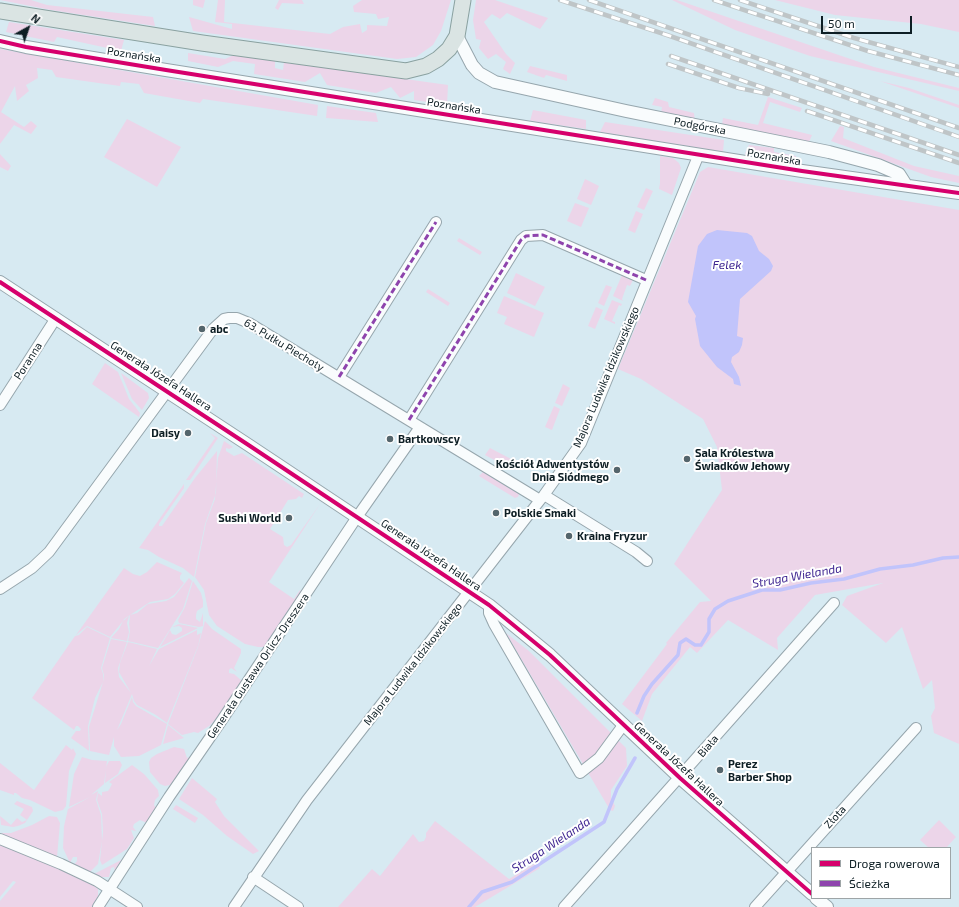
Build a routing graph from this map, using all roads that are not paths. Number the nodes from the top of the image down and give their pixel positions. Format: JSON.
{"nodes":[{"id":1,"x":463,"y":0,"type":"edge"},
{"id":2,"x":0,"y":10,"type":"edge"},
{"id":3,"x":457,"y":36,"type":"junction"},
{"id":4,"x":0,"y":40,"type":"edge"},
{"id":5,"x":699,"y":154,"type":"junction"},
{"id":6,"x":906,"y":185,"type":"junction"},
{"id":7,"x":959,"y":193,"type":"edge"},
{"id":8,"x":436,"y":222,"type":"dead end"},
{"id":9,"x":646,"y":280,"type":"junction"},
{"id":10,"x":0,"y":282,"type":"edge"},
{"id":11,"x":56,"y":318,"type":"junction"},
{"id":12,"x":339,"y":377,"type":"junction"},
{"id":13,"x":166,"y":391,"type":"junction"},
{"id":14,"x":0,"y":405,"type":"edge"},
{"id":15,"x":409,"y":420,"type":"junction"},
{"id":16,"x":420,"y":427,"type":"junction"},
{"id":17,"x":542,"y":498,"type":"junction"},
{"id":18,"x":357,"y":517,"type":"junction"},
{"id":19,"x":647,"y":561,"type":"dead end"},
{"id":20,"x":0,"y":589,"type":"edge"},
{"id":21,"x":470,"y":591,"type":"junction"},
{"id":22,"x":834,"y":603,"type":"dead end"},
{"id":23,"x":489,"y":605,"type":"junction"},
{"id":24,"x":624,"y":724,"type":"junction"},
{"id":25,"x":916,"y":728,"type":"dead end"},
{"id":26,"x":680,"y":778,"type":"junction"},
{"id":27,"x":0,"y":839,"type":"edge"},
{"id":28,"x":785,"y":871,"type":"junction"},
{"id":29,"x":254,"y":877,"type":"junction"},
{"id":30,"x":110,"y":889,"type":"junction"},
{"id":31,"x":811,"y":893,"type":"edge"},
{"id":32,"x":817,"y":899,"type":"edge"},
{"id":33,"x":98,"y":907,"type":"edge"},
{"id":34,"x":137,"y":907,"type":"edge"},
{"id":35,"x":234,"y":907,"type":"edge"},
{"id":36,"x":298,"y":907,"type":"edge"},
{"id":37,"x":564,"y":907,"type":"edge"},
{"id":38,"x":754,"y":907,"type":"edge"},
{"id":39,"x":827,"y":907,"type":"edge"}],
"edges":[{"from":1,"to":3,"type":"main road"},
{"from":2,"to":3,"type":"main road","name":"Poznańska"},
{"from":3,"to":6,"type":"street","name":"Podgórska"},
{"from":4,"to":5,"type":"street","name":"Poznańska"},
{"from":5,"to":6,"type":"street","name":"Poznańska"},
{"from":5,"to":9,"type":"street","name":"Majora Ludwika Idzikowskiego"},
{"from":6,"to":7,"type":"street"},
{"from":8,"to":12,"type":"street"},
{"from":9,"to":15,"type":"street"},
{"from":9,"to":17,"type":"street","name":"Majora Ludwika Idzikowskiego"},
{"from":10,"to":11,"type":"street","name":"Generała Józefa Hallera"},
{"from":11,"to":13,"type":"street","name":"Generała Józefa Hallera"},
{"from":11,"to":14,"type":"street","name":"Poranna"},
{"from":12,"to":13,"type":"street","name":"63. Pułku Piechoty"},
{"from":12,"to":15,"type":"street","name":"63. Pułku Piechoty"},
{"from":13,"to":18,"type":"street","name":"Generała Józefa Hallera"},
{"from":13,"to":20,"type":"street","name":"63. Pułku Piechoty"},
{"from":15,"to":16,"type":"street","name":"63. Pułku Piechoty"},
{"from":16,"to":17,"type":"street","name":"63. Pułku Piechoty"},
{"from":16,"to":18,"type":"street","name":"Generała Gustawa Orlicz-Dreszera"},
{"from":17,"to":19,"type":"street","name":"63. Pułku Piechoty"},
{"from":17,"to":21,"type":"street","name":"Majora Ludwika Idzikowskiego"},
{"from":18,"to":21,"type":"street","name":"Generała Józefa Hallera"},
{"from":18,"to":30,"type":"street","name":"Generała Gustawa Orlicz-Dreszera"},
{"from":21,"to":23,"type":"street","name":"Generała Józefa Hallera"},
{"from":21,"to":29,"type":"street","name":"Majora Ludwika Idzikowskiego"},
{"from":22,"to":26,"type":"street","name":"Biała"},
{"from":23,"to":24,"type":"street","name":"Generała Józefa Hallera"},
{"from":23,"to":24,"type":"street"},
{"from":24,"to":26,"type":"street","name":"Generała Józefa Hallera"},
{"from":25,"to":28,"type":"street","name":"Złota"},
{"from":26,"to":28,"type":"street","name":"Generała Józefa Hallera"},
{"from":26,"to":37,"type":"street","name":"Biała"},
{"from":27,"to":30,"type":"street"},
{"from":28,"to":31,"type":"street","name":"Generała Józefa Hallera"},
{"from":28,"to":38,"type":"street","name":"Złota"},
{"from":29,"to":35,"type":"street","name":"Majora Ludwika Idzikowskiego"},
{"from":29,"to":36,"type":"street"},
{"from":30,"to":33,"type":"street","name":"Generała Gustawa Orlicz-Dreszera"},
{"from":30,"to":34,"type":"street"},
{"from":32,"to":39,"type":"street"}]}
